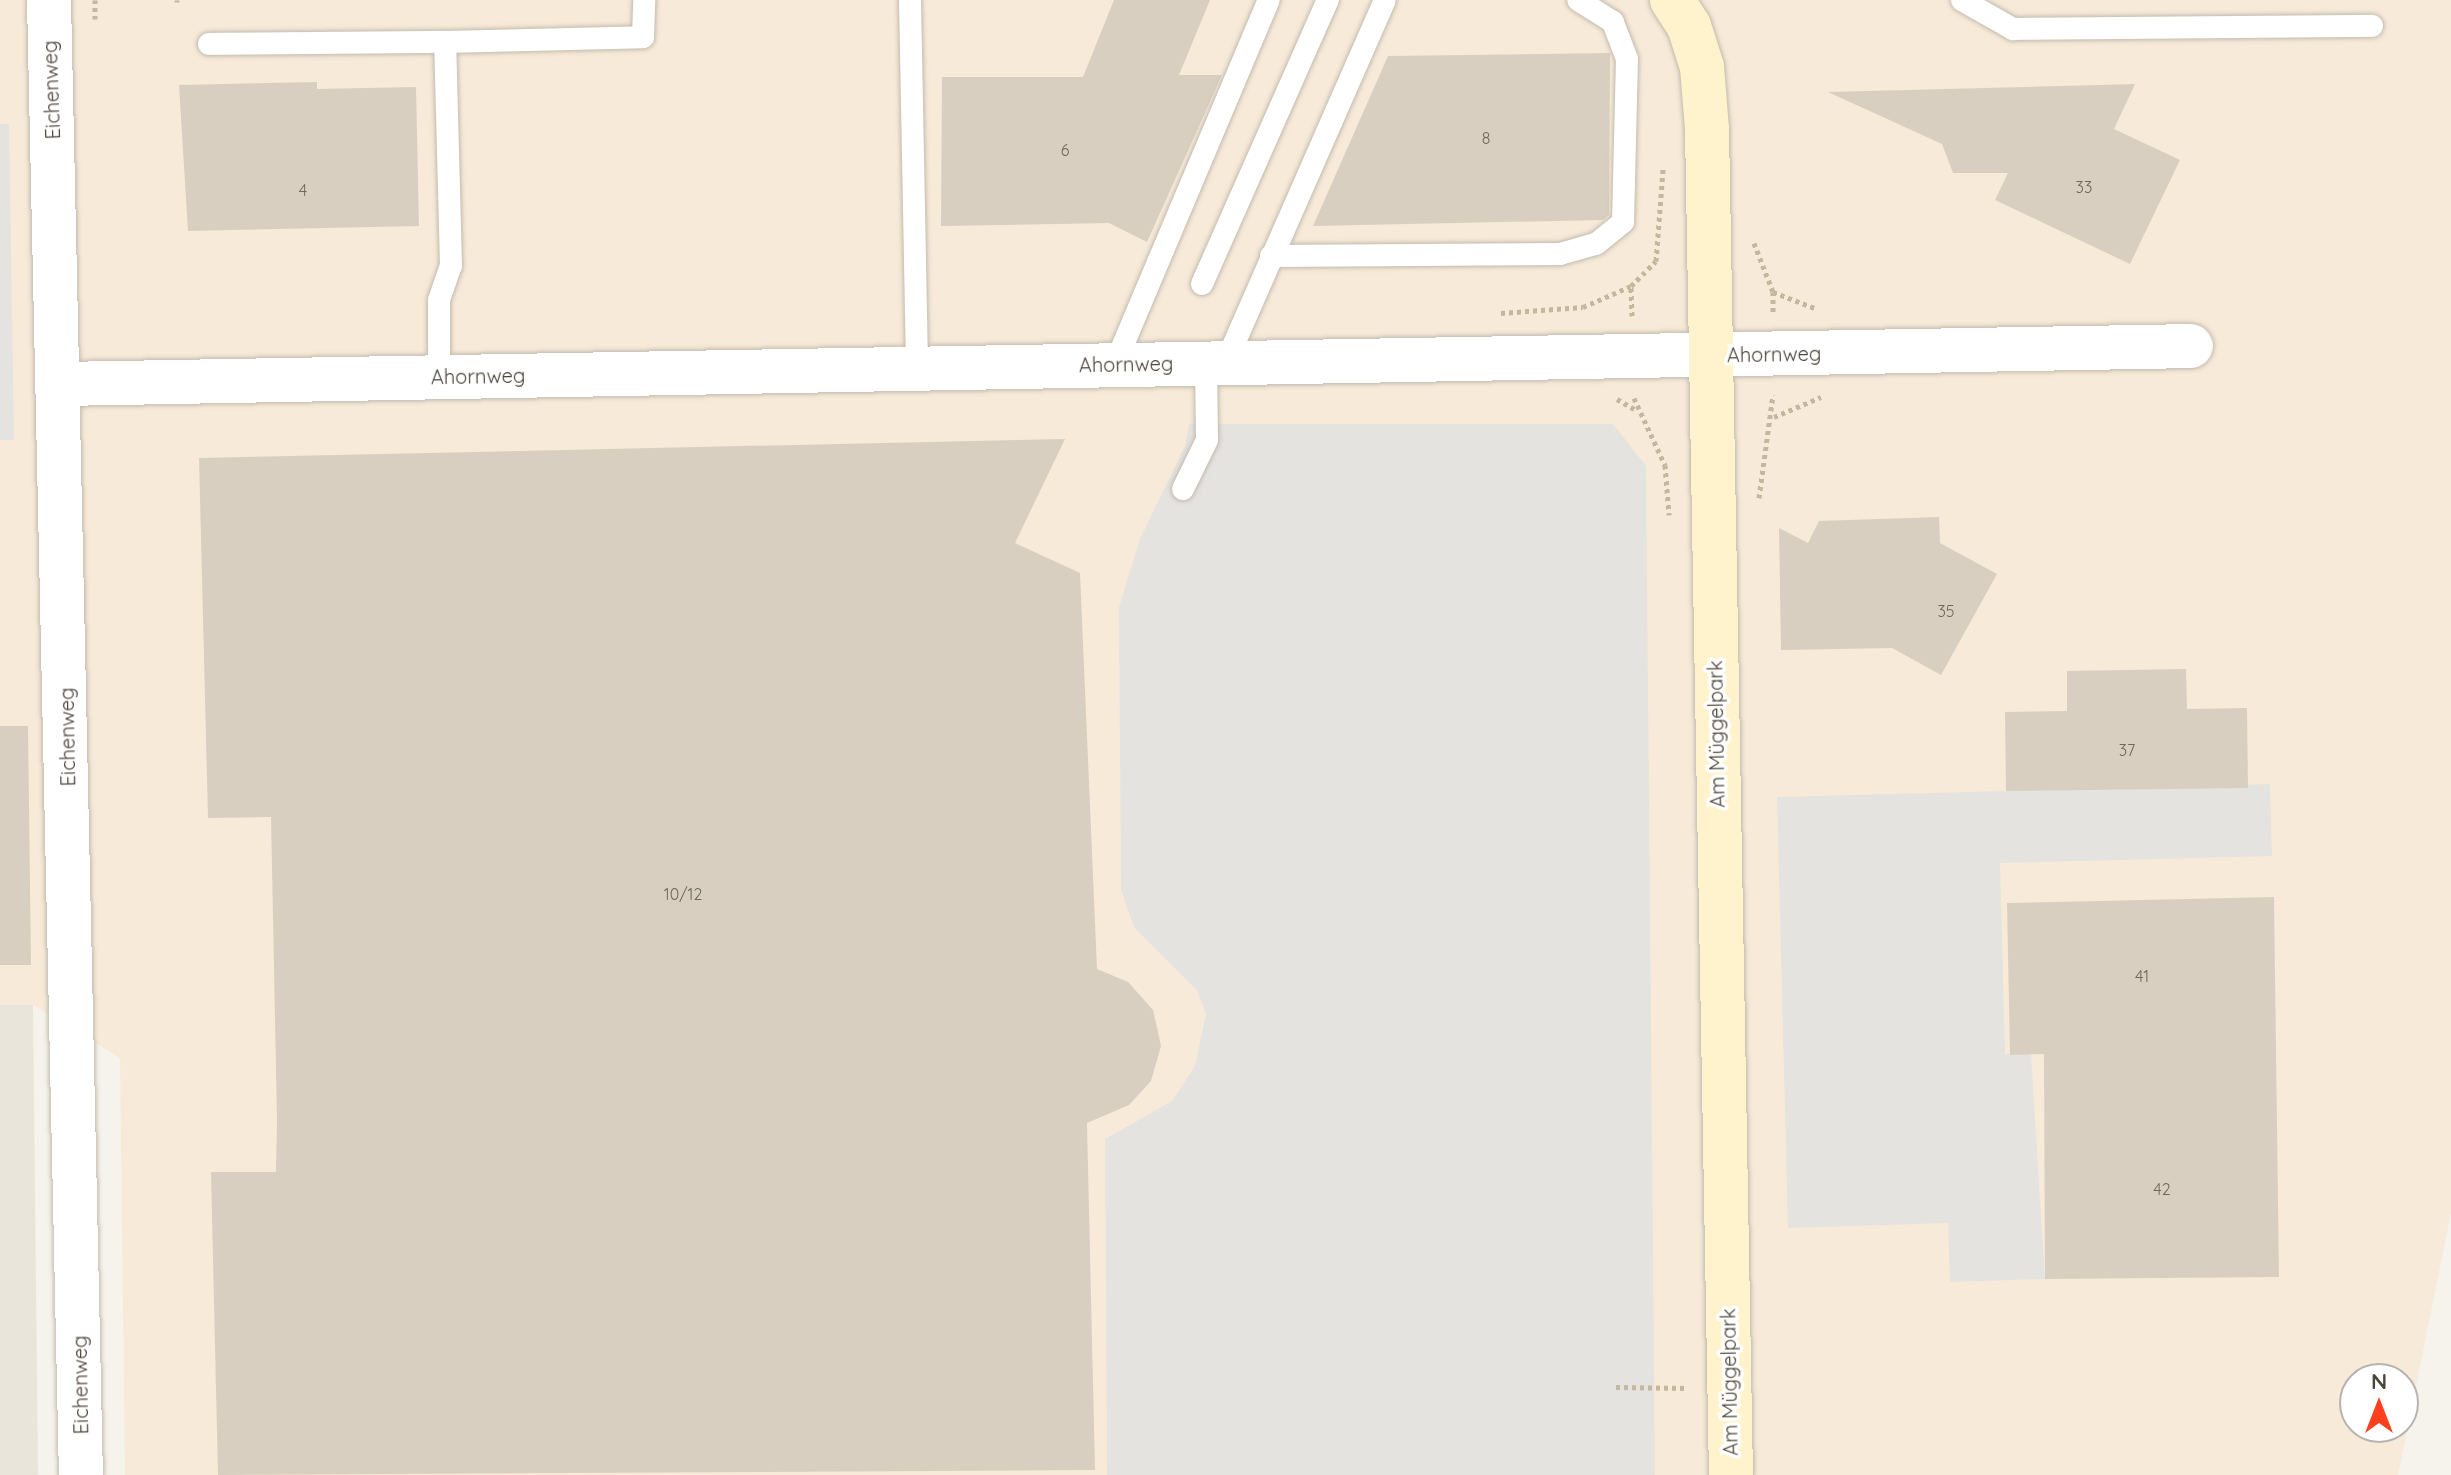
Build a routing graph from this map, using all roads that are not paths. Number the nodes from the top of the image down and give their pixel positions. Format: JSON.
{"nodes":[{"id":1,"x":49,"y":0,"type":"edge"},
{"id":2,"x":644,"y":0,"type":"edge"},
{"id":3,"x":910,"y":0,"type":"edge"},
{"id":4,"x":1269,"y":0,"type":"edge"},
{"id":5,"x":1328,"y":0,"type":"edge"},
{"id":6,"x":1385,"y":0,"type":"edge"},
{"id":7,"x":1578,"y":0,"type":"edge"},
{"id":8,"x":1672,"y":0,"type":"edge"},
{"id":9,"x":1962,"y":0,"type":"edge"},
{"id":10,"x":2372,"y":26,"type":"dead end"},
{"id":11,"x":445,"y":42,"type":"junction"},
{"id":12,"x":209,"y":44,"type":"dead end"},
{"id":13,"x":1271,"y":256,"type":"junction"},
{"id":14,"x":1202,"y":284,"type":"dead end"},
{"id":15,"x":2191,"y":346,"type":"dead end"},
{"id":16,"x":1711,"y":355,"type":"junction"},
{"id":17,"x":1216,"y":362,"type":"junction"},
{"id":18,"x":1115,"y":364,"type":"junction"},
{"id":19,"x":917,"y":368,"type":"junction"},
{"id":20,"x":439,"y":377,"type":"junction"},
{"id":21,"x":60,"y":384,"type":"junction"},
{"id":22,"x":1183,"y":489,"type":"dead end"},
{"id":23,"x":81,"y":1475,"type":"edge"},
{"id":24,"x":1731,"y":1475,"type":"edge"}],
"edges":[{"from":1,"to":21,"type":"street","name":"Eichenweg"},
{"from":2,"to":11,"type":"lane"},
{"from":3,"to":19,"type":"lane"},
{"from":4,"to":18,"type":"lane"},
{"from":5,"to":14,"type":"lane"},
{"from":6,"to":13,"type":"lane"},
{"from":7,"to":13,"type":"lane"},
{"from":8,"to":16,"type":"main road","name":"Am Müggelpark"},
{"from":9,"to":10,"type":"lane"},
{"from":11,"to":12,"type":"lane"},
{"from":11,"to":20,"type":"lane"},
{"from":13,"to":17,"type":"lane"},
{"from":15,"to":16,"type":"street","name":"Ahornweg"},
{"from":16,"to":17,"type":"street","name":"Ahornweg"},
{"from":16,"to":24,"type":"main road","name":"Am Müggelpark"},
{"from":17,"to":18,"type":"street","name":"Ahornweg"},
{"from":17,"to":22,"type":"lane"},
{"from":18,"to":19,"type":"street","name":"Ahornweg"},
{"from":19,"to":20,"type":"street","name":"Ahornweg"},
{"from":20,"to":21,"type":"street","name":"Ahornweg"},
{"from":21,"to":23,"type":"street","name":"Eichenweg"}]}
